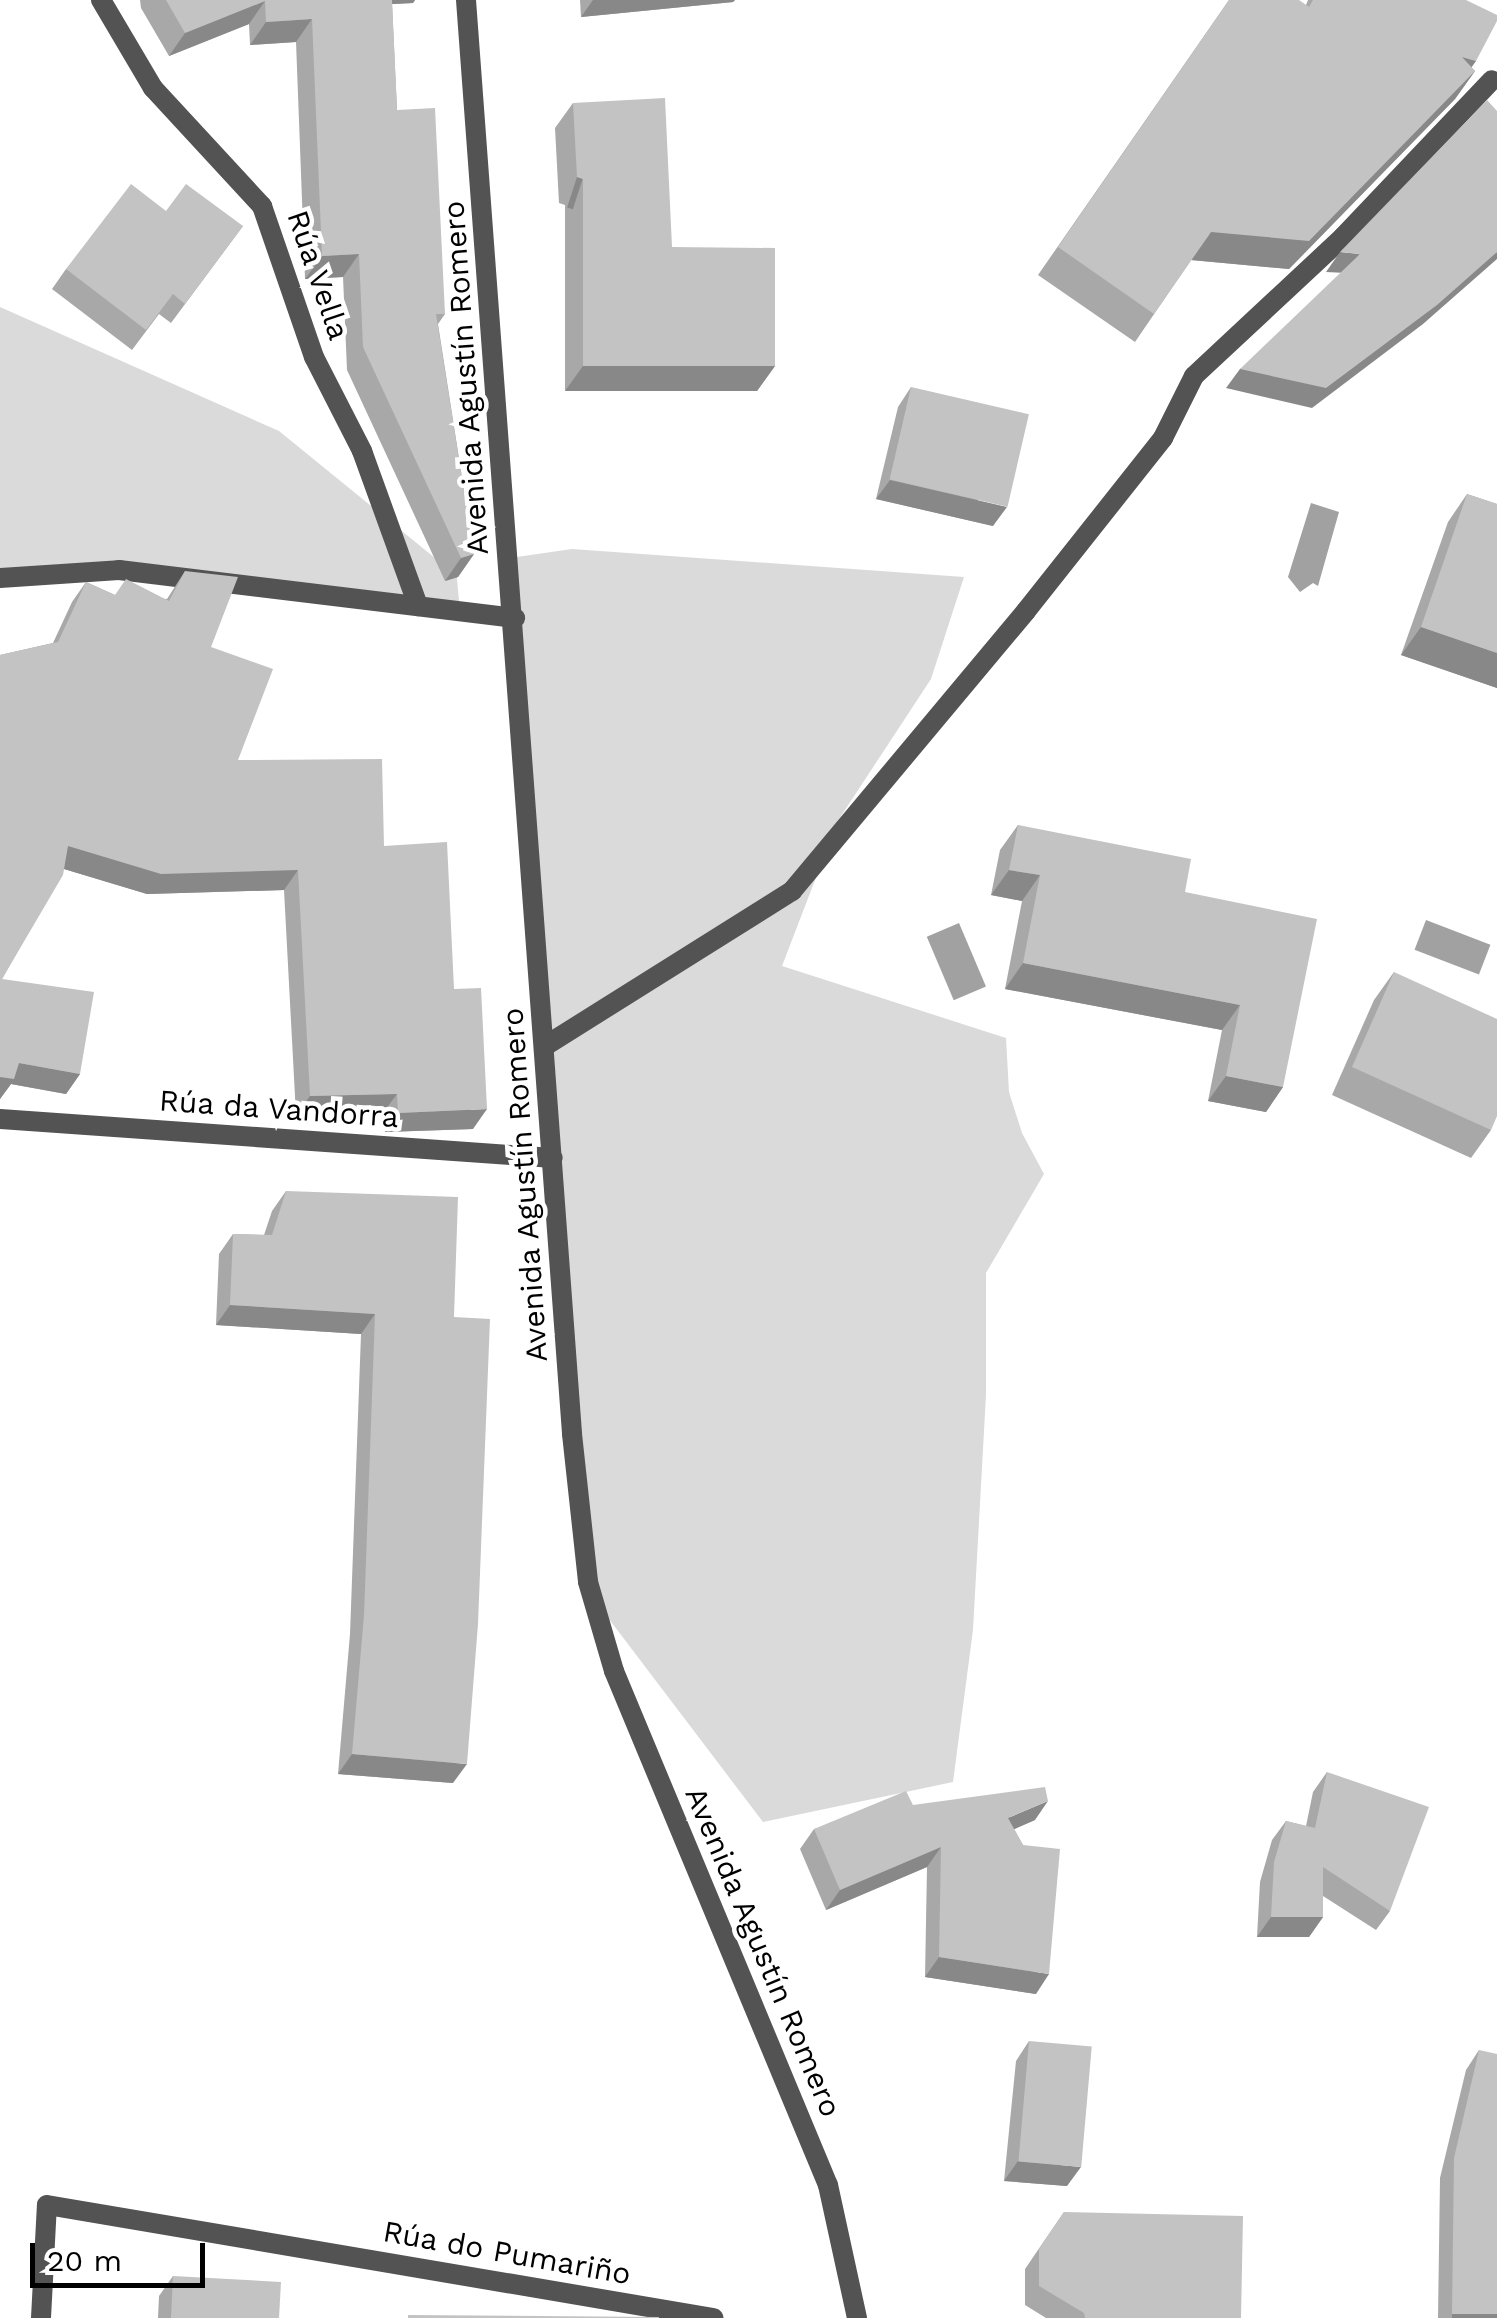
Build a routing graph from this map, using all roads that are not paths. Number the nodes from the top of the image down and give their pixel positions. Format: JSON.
{"nodes":[{"id":1,"x":101,"y":0,"type":"edge"},
{"id":2,"x":466,"y":0,"type":"edge"},
{"id":3,"x":1495,"y":77,"type":"edge"},
{"id":4,"x":0,"y":578,"type":"edge"},
{"id":5,"x":418,"y":606,"type":"junction"},
{"id":6,"x":515,"y":618,"type":"junction"},
{"id":7,"x":546,"y":1046,"type":"junction"},
{"id":8,"x":0,"y":1119,"type":"edge"},
{"id":9,"x":553,"y":1158,"type":"junction"},
{"id":10,"x":42,"y":2318,"type":"edge"},
{"id":11,"x":713,"y":2318,"type":"edge"},
{"id":12,"x":857,"y":2318,"type":"edge"}],
"edges":[{"from":1,"to":5,"type":"street","name":"Rúa Vella"},
{"from":2,"to":6,"type":"street","name":"Avenida Agustín Romero"},
{"from":3,"to":7,"type":"street"},
{"from":4,"to":5,"type":"street"},
{"from":5,"to":6,"type":"street"},
{"from":6,"to":7,"type":"street","name":"Avenida Agustín Romero"},
{"from":7,"to":9,"type":"street","name":"Avenida Agustín Romero"},
{"from":8,"to":9,"type":"street","name":"Rúa da Vandorra"},
{"from":9,"to":12,"type":"street","name":"Avenida Agustín Romero"},
{"from":10,"to":11,"type":"street","name":"Rúa do Pumariño"}]}
